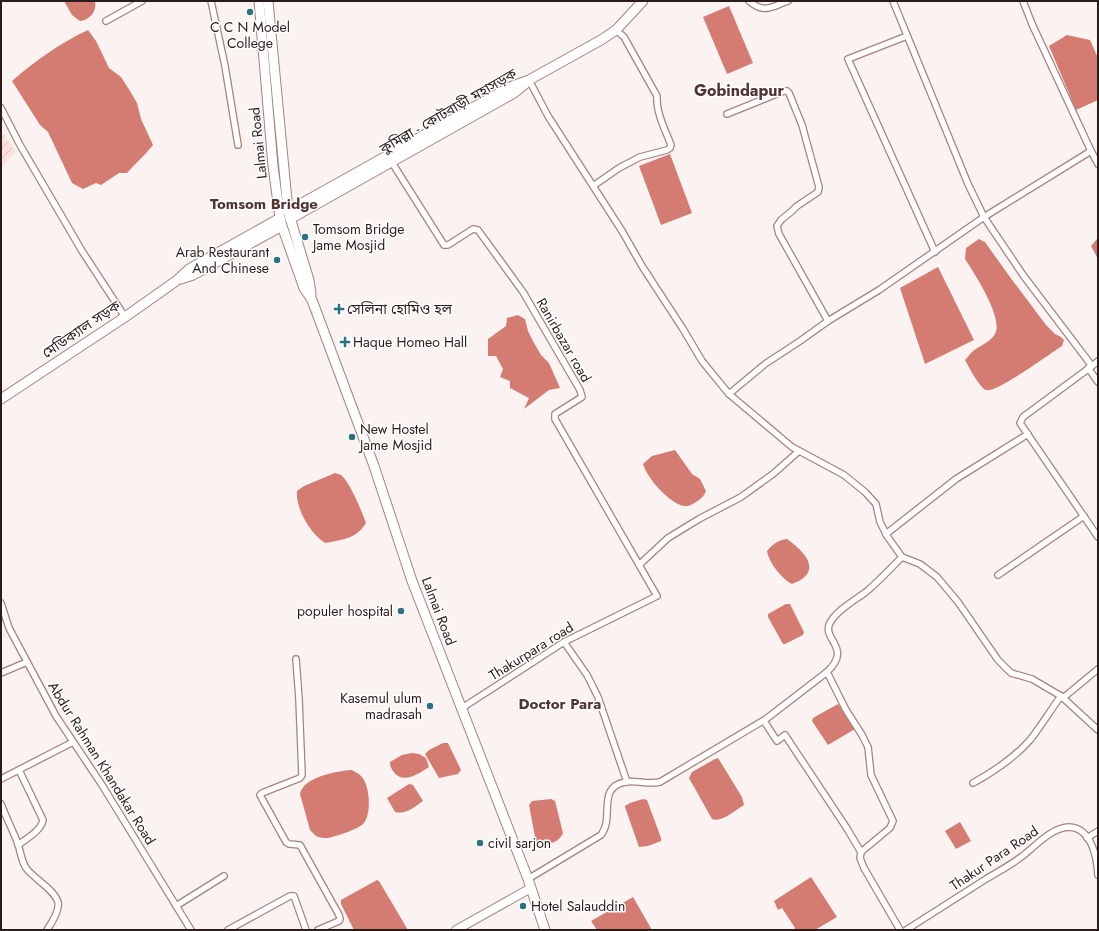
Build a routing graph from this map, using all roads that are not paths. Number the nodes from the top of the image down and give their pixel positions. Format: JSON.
{"nodes":[{"id":1,"x":142,"y":1,"type":"edge"},
{"id":2,"x":211,"y":1,"type":"edge"},
{"id":3,"x":259,"y":1,"type":"edge"},
{"id":4,"x":268,"y":1,"type":"edge"},
{"id":5,"x":642,"y":1,"type":"edge"},
{"id":6,"x":749,"y":1,"type":"edge"},
{"id":7,"x":788,"y":1,"type":"edge"},
{"id":8,"x":893,"y":1,"type":"edge"},
{"id":9,"x":1023,"y":1,"type":"edge"},
{"id":10,"x":106,"y":21,"type":"dead end"},
{"id":11,"x":616,"y":30,"type":"junction"},
{"id":12,"x":272,"y":34,"type":"junction"},
{"id":13,"x":261,"y":35,"type":"junction"},
{"id":14,"x":907,"y":36,"type":"junction"},
{"id":15,"x":529,"y":80,"type":"junction"},
{"id":16,"x":1,"y":108,"type":"edge"},
{"id":17,"x":727,"y":114,"type":"dead end"},
{"id":18,"x":238,"y":145,"type":"dead end"},
{"id":19,"x":1091,"y":151,"type":"junction"},
{"id":20,"x":401,"y":152,"type":"junction"},
{"id":21,"x":391,"y":161,"type":"junction"},
{"id":22,"x":1098,"y":164,"type":"edge"},
{"id":23,"x":593,"y":186,"type":"junction"},
{"id":24,"x":289,"y":215,"type":"junction"},
{"id":25,"x":984,"y":217,"type":"junction"},
{"id":26,"x":281,"y":222,"type":"junction"},
{"id":27,"x":935,"y":252,"type":"junction"},
{"id":28,"x":312,"y":300,"type":"junction"},
{"id":29,"x":125,"y":317,"type":"junction"},
{"id":30,"x":828,"y":320,"type":"junction"},
{"id":31,"x":1098,"y":361,"type":"edge"},
{"id":32,"x":1090,"y":367,"type":"junction"},
{"id":33,"x":1098,"y":382,"type":"edge"},
{"id":34,"x":728,"y":394,"type":"junction"},
{"id":35,"x":1,"y":399,"type":"edge"},
{"id":36,"x":1028,"y":434,"type":"junction"},
{"id":37,"x":799,"y":451,"type":"junction"},
{"id":38,"x":1084,"y":516,"type":"junction"},
{"id":39,"x":886,"y":534,"type":"junction"},
{"id":40,"x":1098,"y":537,"type":"edge"},
{"id":41,"x":902,"y":557,"type":"junction"},
{"id":42,"x":639,"y":565,"type":"junction"},
{"id":43,"x":998,"y":575,"type":"dead end"},
{"id":44,"x":657,"y":596,"type":"joint"},
{"id":45,"x":1,"y":604,"type":"edge"},
{"id":46,"x":3,"y":618,"type":"edge"},
{"id":47,"x":564,"y":642,"type":"junction"},
{"id":48,"x":296,"y":659,"type":"dead end"},
{"id":49,"x":27,"y":662,"type":"junction"},
{"id":50,"x":1098,"y":668,"type":"edge"},
{"id":51,"x":827,"y":672,"type":"junction"},
{"id":52,"x":1,"y":673,"type":"edge"},
{"id":53,"x":1062,"y":697,"type":"junction"},
{"id":54,"x":462,"y":708,"type":"junction"},
{"id":55,"x":764,"y":721,"type":"junction"},
{"id":56,"x":1098,"y":730,"type":"edge"},
{"id":57,"x":73,"y":742,"type":"junction"},
{"id":58,"x":18,"y":770,"type":"junction"},
{"id":59,"x":1,"y":779,"type":"edge"},
{"id":60,"x":626,"y":782,"type":"junction"},
{"id":61,"x":972,"y":783,"type":"dead end"},
{"id":62,"x":1,"y":804,"type":"edge"},
{"id":63,"x":1098,"y":831,"type":"edge"},
{"id":64,"x":1087,"y":838,"type":"junction"},
{"id":65,"x":18,"y":845,"type":"junction"},
{"id":66,"x":861,"y":852,"type":"junction"},
{"id":67,"x":1098,"y":875,"type":"edge"},
{"id":68,"x":224,"y":876,"type":"dead end"},
{"id":69,"x":530,"y":884,"type":"junction"},
{"id":70,"x":176,"y":906,"type":"junction"},
{"id":71,"x":46,"y":930,"type":"edge"},
{"id":72,"x":191,"y":930,"type":"edge"},
{"id":73,"x":228,"y":930,"type":"edge"},
{"id":74,"x":306,"y":930,"type":"edge"},
{"id":75,"x":318,"y":930,"type":"edge"},
{"id":76,"x":456,"y":930,"type":"edge"},
{"id":77,"x":545,"y":930,"type":"edge"},
{"id":78,"x":900,"y":930,"type":"edge"},
{"id":79,"x":906,"y":930,"type":"edge"}],
"edges":[{"from":1,"to":10,"type":"street"},
{"from":2,"to":18,"type":"street"},
{"from":3,"to":13,"type":"main road","name":"Lalmai Road"},
{"from":4,"to":12,"type":"main road","name":"Lalmai Road"},
{"from":5,"to":11,"type":"main road","name":"কুমিল্লা - কোটবাড়ী মহাসড়ক"},
{"from":6,"to":7,"type":"street"},
{"from":8,"to":14,"type":"street"},
{"from":9,"to":19,"type":"street"},
{"from":11,"to":15,"type":"main road","name":"কুমিল্লা - কোটবাড়ী মহাসড়ক"},
{"from":11,"to":23,"type":"street"},
{"from":12,"to":13,"type":"main road"},
{"from":12,"to":24,"type":"main road","name":"Lalmai Road"},
{"from":13,"to":26,"type":"main road","name":"Lalmai Road"},
{"from":14,"to":25,"type":"street"},
{"from":14,"to":27,"type":"street"},
{"from":15,"to":20,"type":"main road","name":"কুমিল্লা - কোটবাড়ী মহাসড়ক"},
{"from":15,"to":23,"type":"street"},
{"from":16,"to":29,"type":"street"},
{"from":17,"to":30,"type":"street"},
{"from":19,"to":22,"type":"street"},
{"from":19,"to":25,"type":"street"},
{"from":20,"to":21,"type":"main road","name":"কুমিল্লা - কোটবাড়ী মহাসড়ক"},
{"from":20,"to":24,"type":"main road","name":"কুমিল্লা - কোটবাড়ী মহাসড়ক"},
{"from":21,"to":24,"type":"main road","name":"কুমিল্লা - কোটবাড়ী মহাসড়ক"},
{"from":21,"to":42,"type":"street","name":"Ranirbazar road"},
{"from":23,"to":34,"type":"street"},
{"from":24,"to":28,"type":"main road","name":"Lalmai Road"},
{"from":25,"to":27,"type":"street"},
{"from":25,"to":32,"type":"street"},
{"from":26,"to":28,"type":"main road","name":"Lalmai Road"},
{"from":26,"to":29,"type":"main road","name":"মেডিক্যাল সড়ক"},
{"from":27,"to":30,"type":"street"},
{"from":28,"to":54,"type":"main road","name":"Lalmai Road"},
{"from":29,"to":35,"type":"main road","name":"মেডিক্যাল সড়ক"},
{"from":30,"to":34,"type":"street"},
{"from":31,"to":32,"type":"street"},
{"from":32,"to":33,"type":"street"},
{"from":32,"to":36,"type":"street"},
{"from":34,"to":37,"type":"street"},
{"from":36,"to":38,"type":"street"},
{"from":36,"to":39,"type":"street"},
{"from":37,"to":39,"type":"street"},
{"from":37,"to":42,"type":"street"},
{"from":38,"to":40,"type":"street"},
{"from":38,"to":43,"type":"street"},
{"from":39,"to":41,"type":"street"},
{"from":41,"to":51,"type":"street"},
{"from":41,"to":53,"type":"street"},
{"from":42,"to":44,"type":"street","name":"Ranirbazar road"},
{"from":44,"to":47,"type":"street","name":"Thakurpara road"},
{"from":45,"to":46,"type":"street","name":"Abdur Rahman Khandakar Road"},
{"from":46,"to":49,"type":"street","name":"Abdur Rahman Khandakar Road"},
{"from":47,"to":54,"type":"street","name":"Thakurpara road"},
{"from":47,"to":60,"type":"street"},
{"from":48,"to":75,"type":"street"},
{"from":49,"to":52,"type":"street"},
{"from":49,"to":57,"type":"street","name":"Abdur Rahman Khandakar Road"},
{"from":50,"to":53,"type":"street"},
{"from":51,"to":55,"type":"street"},
{"from":51,"to":66,"type":"street"},
{"from":53,"to":56,"type":"street"},
{"from":53,"to":61,"type":"street"},
{"from":54,"to":69,"type":"main road","name":"Lalmai Road"},
{"from":55,"to":60,"type":"street"},
{"from":55,"to":66,"type":"street"},
{"from":57,"to":58,"type":"street"},
{"from":57,"to":70,"type":"street","name":"Abdur Rahman Khandakar Road"},
{"from":58,"to":59,"type":"street"},
{"from":58,"to":65,"type":"street"},
{"from":60,"to":69,"type":"street"},
{"from":62,"to":65,"type":"street"},
{"from":63,"to":64,"type":"street"},
{"from":64,"to":67,"type":"street"},
{"from":64,"to":79,"type":"street","name":"Thakur Para Road"},
{"from":65,"to":71,"type":"street"},
{"from":66,"to":78,"type":"street"},
{"from":68,"to":70,"type":"street"},
{"from":69,"to":76,"type":"street"},
{"from":69,"to":77,"type":"main road","name":"Lalmai Road"},
{"from":70,"to":72,"type":"street","name":"Abdur Rahman Khandakar Road"},
{"from":73,"to":74,"type":"street"}]}
